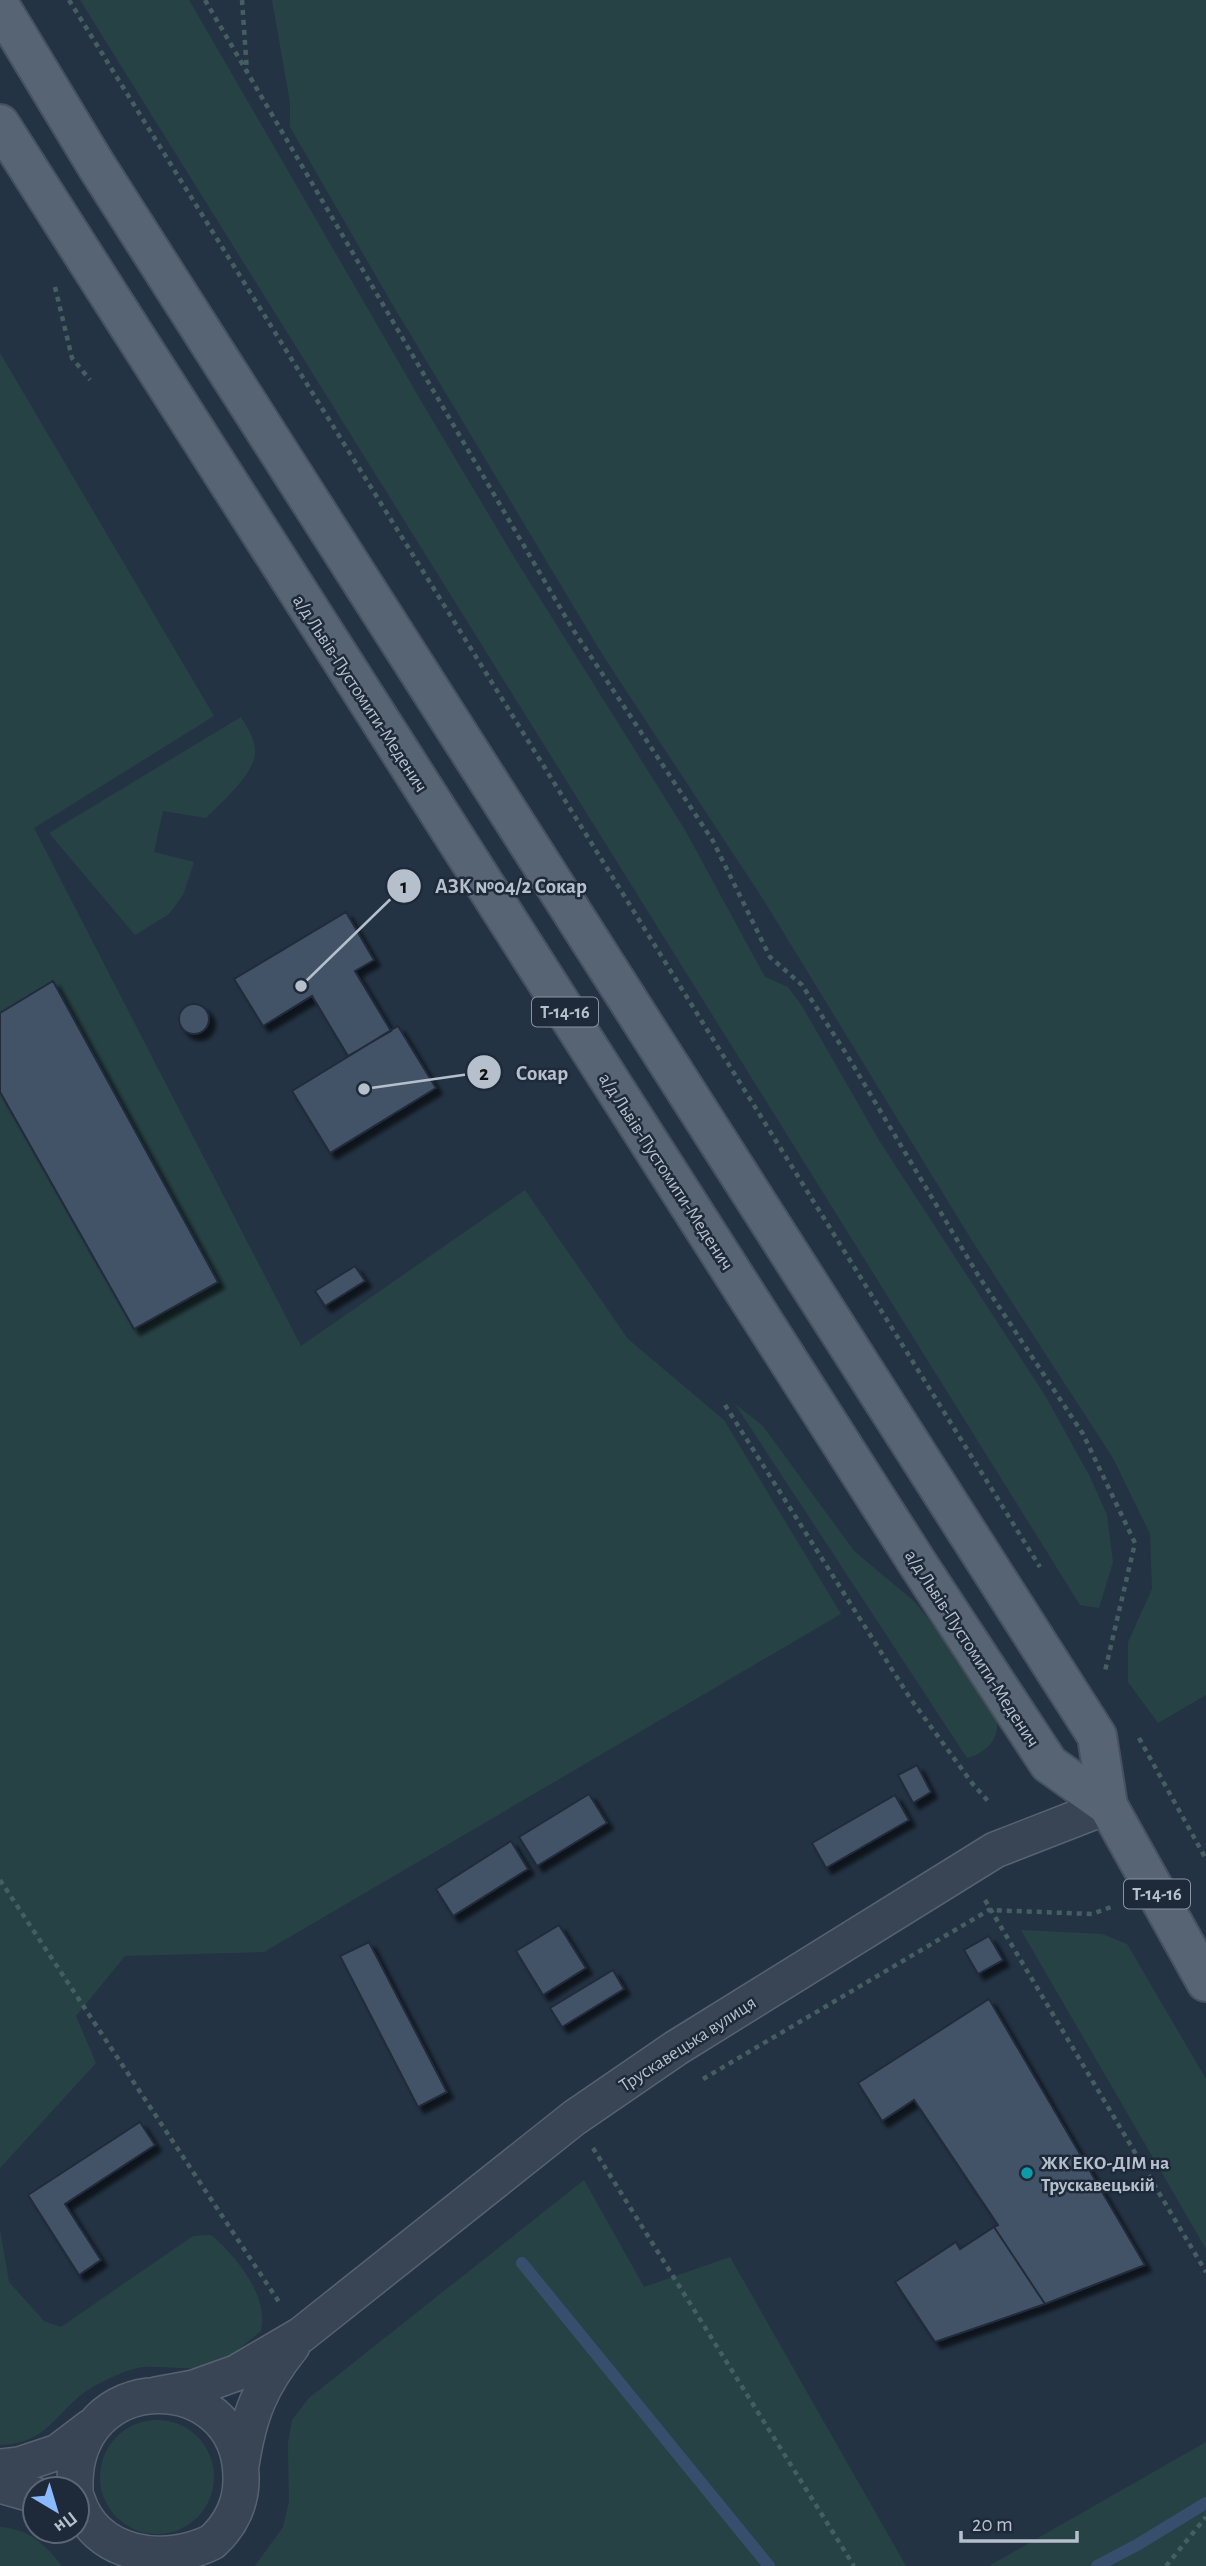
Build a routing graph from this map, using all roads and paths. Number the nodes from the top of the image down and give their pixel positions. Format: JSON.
{"nodes":[{"id":1,"x":69,"y":0,"type":"edge"},
{"id":2,"x":205,"y":0,"type":"edge"},
{"id":3,"x":242,"y":0,"type":"edge"},
{"id":4,"x":0,"y":6,"type":"edge"},
{"id":5,"x":247,"y":73,"type":"junction"},
{"id":6,"x":0,"y":124,"type":"edge"},
{"id":7,"x":725,"y":1405,"type":"dead end"},
{"id":8,"x":1042,"y":1570,"type":"dead end"},
{"id":9,"x":1105,"y":1671,"type":"dead end"},
{"id":10,"x":988,"y":1801,"type":"dead end"},
{"id":11,"x":1108,"y":1806,"type":"junction"},
{"id":12,"x":0,"y":1880,"type":"edge"},
{"id":13,"x":985,"y":1891,"type":"dead end"},
{"id":14,"x":1114,"y":1906,"type":"dead end"},
{"id":15,"x":989,"y":1910,"type":"junction"},
{"id":16,"x":1206,"y":1982,"type":"edge"},
{"id":17,"x":692,"y":2085,"type":"dead end"},
{"id":18,"x":574,"y":2118,"type":"junction"},
{"id":19,"x":604,"y":2143,"type":"dead end"},
{"id":20,"x":594,"y":2150,"type":"junction"},
{"id":21,"x":583,"y":2158,"type":"dead end"},
{"id":22,"x":1206,"y":2272,"type":"edge"},
{"id":23,"x":301,"y":2335,"type":"junction"},
{"id":24,"x":156,"y":2395,"type":"junction"},
{"id":25,"x":93,"y":2425,"type":"junction"},
{"id":26,"x":241,"y":2465,"type":"junction"},
{"id":27,"x":0,"y":2467,"type":"edge"},
{"id":28,"x":74,"y":2475,"type":"edge"},
{"id":29,"x":0,"y":2485,"type":"edge"},
{"id":30,"x":21,"y":2491,"type":"edge"},
{"id":31,"x":1206,"y":2517,"type":"edge"},
{"id":32,"x":91,"y":2526,"type":"edge"},
{"id":33,"x":223,"y":2532,"type":"junction"},
{"id":34,"x":104,"y":2543,"type":"edge"},
{"id":35,"x":212,"y":2566,"type":"edge"},
{"id":36,"x":854,"y":2566,"type":"edge"},
{"id":37,"x":1166,"y":2566,"type":"edge"}],
"edges":[{"from":1,"to":8,"type":"path"},
{"from":2,"to":5,"type":"path"},
{"from":3,"to":5,"type":"path"},
{"from":4,"to":11,"type":"main road","number":"Т-14-16"},
{"from":5,"to":9,"type":"path"},
{"from":6,"to":11,"type":"main road","name":"а/д Львів-Пустомити-Меденич","number":"Т-14-16"},
{"from":7,"to":10,"type":"path"},
{"from":11,"to":16,"type":"main road","number":"Т-14-16"},
{"from":11,"to":18,"type":"street","name":"Трускавецька вулиця"},
{"from":12,"to":23,"type":"path"},
{"from":13,"to":15,"type":"path"},
{"from":14,"to":15,"type":"path"},
{"from":15,"to":17,"type":"path"},
{"from":15,"to":22,"type":"path"},
{"from":18,"to":20,"type":"path"},
{"from":18,"to":23,"type":"street","name":"Трускавецька вулиця"},
{"from":19,"to":20,"type":"path"},
{"from":20,"to":21,"type":"path"},
{"from":20,"to":36,"type":"path"},
{"from":23,"to":24,"type":"street","name":"Трускавецька вулиця"},
{"from":23,"to":26,"type":"street","name":"Трускавецька вулиця"},
{"from":24,"to":25,"type":"street","name":"Трускавецька вулиця"},
{"from":24,"to":26,"type":"street"},
{"from":25,"to":27,"type":"street"},
{"from":25,"to":28,"type":"street"},
{"from":26,"to":33,"type":"street","name":"Трускавецька вулиця"},
{"from":29,"to":30,"type":"street"},
{"from":31,"to":37,"type":"path"},
{"from":32,"to":34,"type":"street"},
{"from":33,"to":34,"type":"street"},
{"from":33,"to":35,"type":"street","name":"Трускавецька вулиця"}]}
